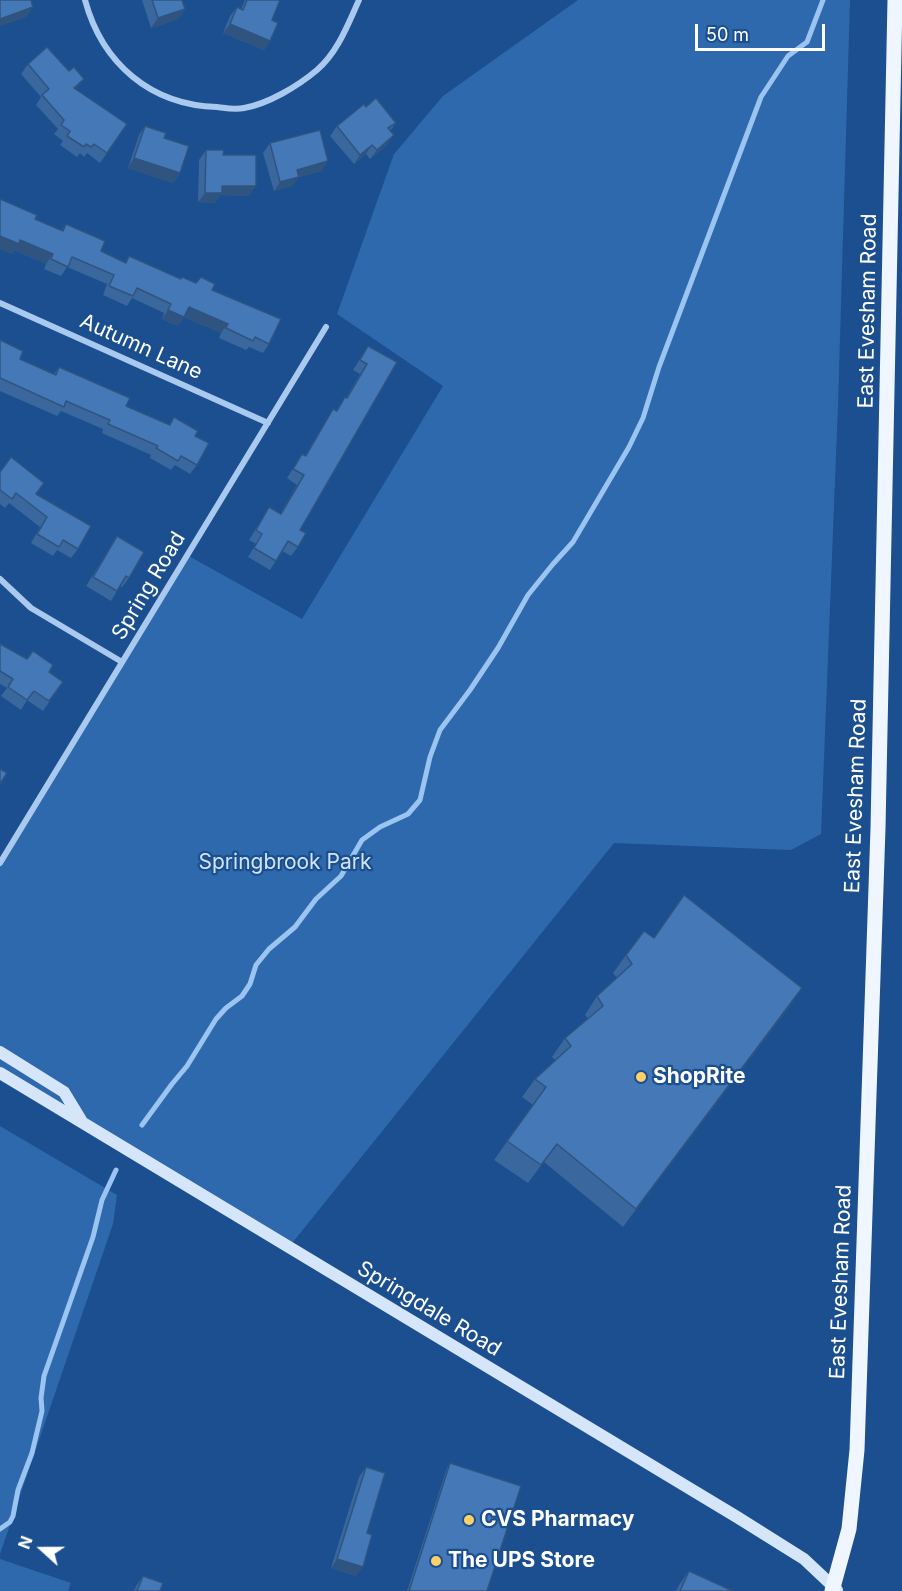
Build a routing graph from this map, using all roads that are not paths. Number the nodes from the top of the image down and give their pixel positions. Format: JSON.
{"nodes":[{"id":1,"x":85,"y":0,"type":"edge"},
{"id":2,"x":359,"y":0,"type":"edge"},
{"id":3,"x":895,"y":0,"type":"edge"},
{"id":4,"x":0,"y":303,"type":"edge"},
{"id":5,"x":326,"y":327,"type":"dead end"},
{"id":6,"x":268,"y":423,"type":"junction"},
{"id":7,"x":0,"y":579,"type":"edge"},
{"id":8,"x":122,"y":662,"type":"junction"},
{"id":9,"x":0,"y":863,"type":"edge"},
{"id":10,"x":0,"y":1052,"type":"edge"},
{"id":11,"x":0,"y":1072,"type":"edge"},
{"id":12,"x":82,"y":1121,"type":"junction"},
{"id":13,"x":834,"y":1589,"type":"edge"}],
"edges":[{"from":1,"to":2,"type":"street"},
{"from":3,"to":13,"type":"main road","name":"East Evesham Road"},
{"from":4,"to":6,"type":"street","name":"Autumn Lane"},
{"from":5,"to":6,"type":"street","name":"Spring Road"},
{"from":6,"to":8,"type":"street","name":"Spring Road"},
{"from":7,"to":8,"type":"street"},
{"from":8,"to":9,"type":"street","name":"Spring Road"},
{"from":10,"to":12,"type":"main road"},
{"from":11,"to":12,"type":"main road","name":"Springdale Road"},
{"from":12,"to":13,"type":"main road","name":"Springdale Road"}]}
